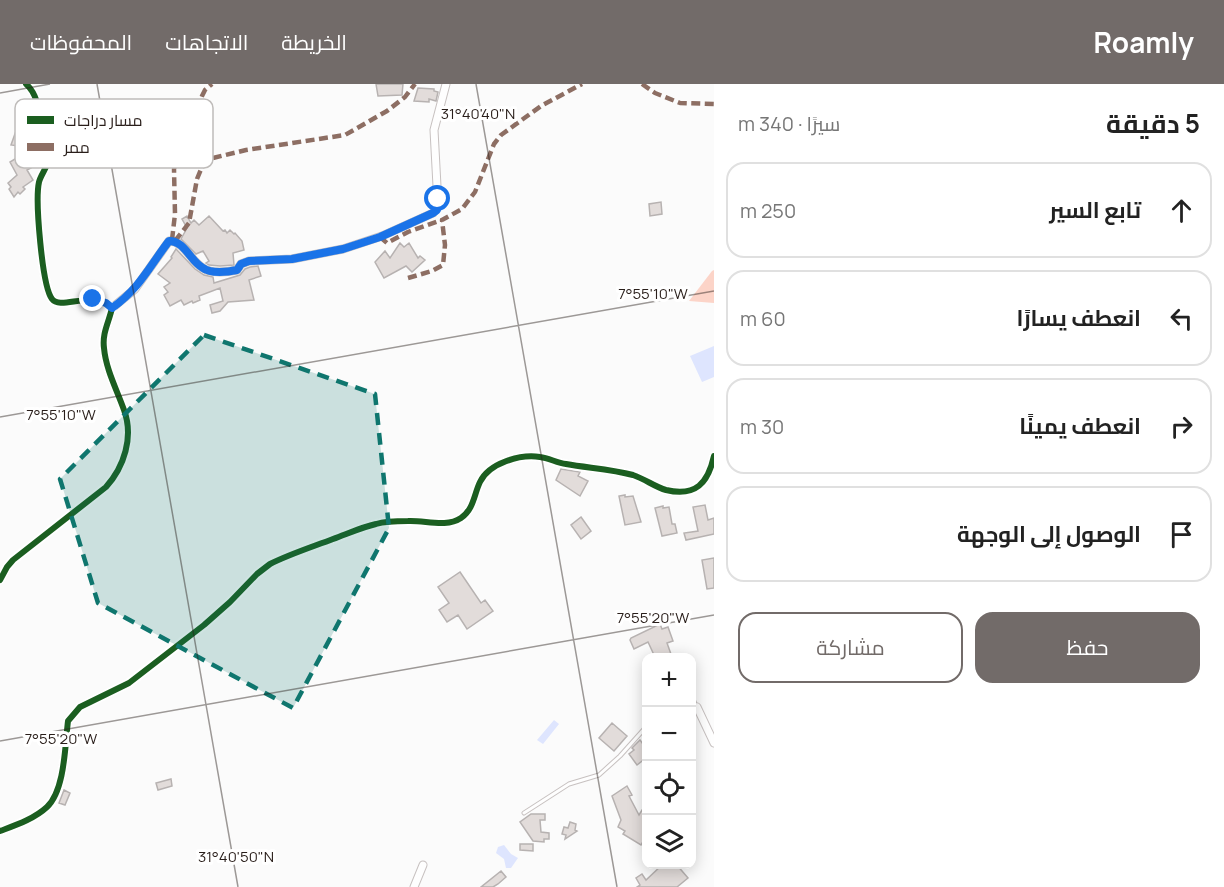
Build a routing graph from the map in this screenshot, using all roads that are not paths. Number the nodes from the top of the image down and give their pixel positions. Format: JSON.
{"nodes":[{"id":1,"x":26,"y":84,"type":"edge"},
{"id":2,"x":446,"y":84,"type":"edge"},
{"id":3,"x":35,"y":99,"type":"edge"},
{"id":4,"x":44,"y":168,"type":"edge"},
{"id":5,"x":112,"y":308,"type":"junction"},
{"id":6,"x":714,"y":456,"type":"edge"},
{"id":7,"x":713,"y":466,"type":"edge"},
{"id":8,"x":0,"y":580,"type":"edge"},
{"id":9,"x":697,"y":707,"type":"edge"},
{"id":10,"x":642,"y":731,"type":"edge"},
{"id":11,"x":714,"y":743,"type":"edge"},
{"id":12,"x":524,"y":813,"type":"dead end"},
{"id":13,"x":0,"y":831,"type":"edge"},
{"id":14,"x":423,"y":865,"type":"dead end"},
{"id":15,"x":414,"y":887,"type":"edge"}],
"edges":[{"from":1,"to":3,"type":"street"},
{"from":2,"to":5,"type":"street"},
{"from":4,"to":5,"type":"street"},
{"from":5,"to":8,"type":"street"},
{"from":6,"to":7,"type":"street"},
{"from":7,"to":13,"type":"street"},
{"from":9,"to":11,"type":"street"},
{"from":10,"to":12,"type":"lane"},
{"from":14,"to":15,"type":"street"}]}
